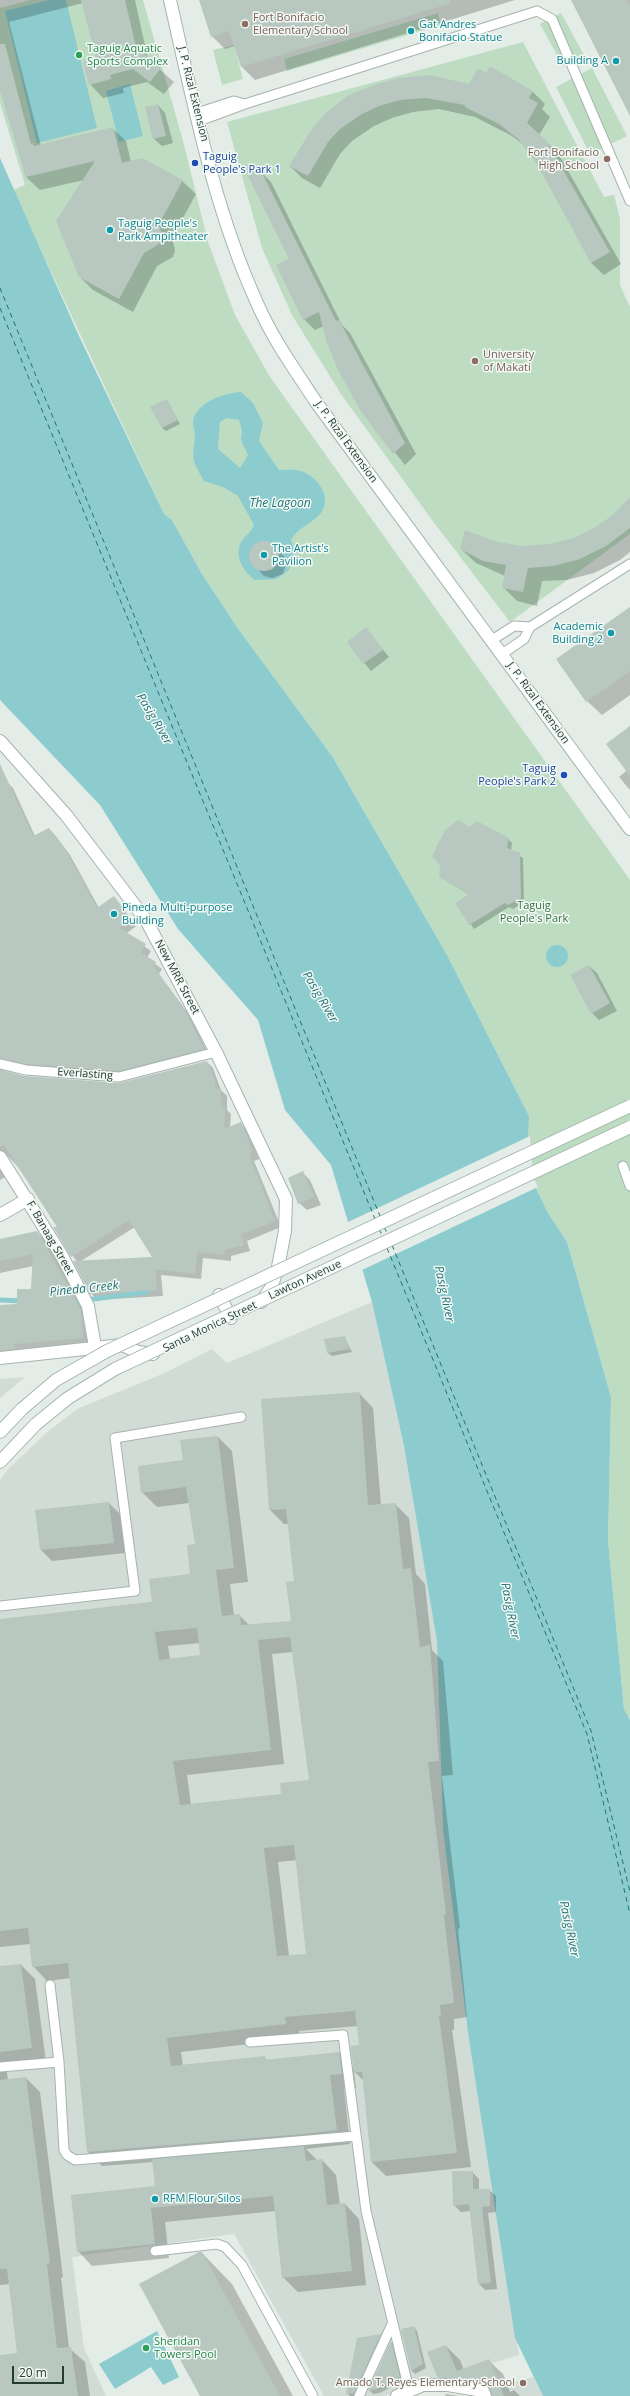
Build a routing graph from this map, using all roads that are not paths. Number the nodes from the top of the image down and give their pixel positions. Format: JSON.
{"nodes":[{"id":1,"x":170,"y":0,"type":"edge"},
{"id":2,"x":198,"y":117,"type":"junction"},
{"id":3,"x":630,"y":201,"type":"edge"},
{"id":4,"x":630,"y":564,"type":"edge"},
{"id":5,"x":530,"y":627,"type":"junction"},
{"id":6,"x":492,"y":640,"type":"junction"},
{"id":7,"x":502,"y":654,"type":"junction"},
{"id":8,"x":0,"y":741,"type":"edge"},
{"id":9,"x":630,"y":829,"type":"edge"},
{"id":10,"x":216,"y":1052,"type":"junction"},
{"id":11,"x":0,"y":1064,"type":"edge"},
{"id":12,"x":630,"y":1106,"type":"edge"},
{"id":13,"x":630,"y":1127,"type":"edge"},
{"id":14,"x":0,"y":1157,"type":"edge"},
{"id":15,"x":623,"y":1166,"type":"dead end"},
{"id":16,"x":630,"y":1186,"type":"edge"},
{"id":17,"x":28,"y":1199,"type":"junction"},
{"id":18,"x":286,"y":1200,"type":"joint"},
{"id":19,"x":0,"y":1215,"type":"edge"},
{"id":20,"x":278,"y":1267,"type":"junction"},
{"id":21,"x":219,"y":1295,"type":"junction"},
{"id":22,"x":231,"y":1318,"type":"junction"},
{"id":23,"x":122,"y":1345,"type":"junction"},
{"id":24,"x":95,"y":1347,"type":"junction"},
{"id":25,"x":0,"y":1358,"type":"edge"},
{"id":26,"x":240,"y":1417,"type":"dead end"},
{"id":27,"x":0,"y":1432,"type":"edge"},
{"id":28,"x":0,"y":1462,"type":"edge"},
{"id":29,"x":0,"y":1606,"type":"edge"},
{"id":30,"x":50,"y":1985,"type":"dead end"},
{"id":31,"x":250,"y":2042,"type":"dead end"},
{"id":32,"x":59,"y":2062,"type":"junction"},
{"id":33,"x":0,"y":2067,"type":"edge"},
{"id":34,"x":356,"y":2136,"type":"junction"},
{"id":35,"x":155,"y":2250,"type":"dead end"},
{"id":36,"x":392,"y":2324,"type":"junction"},
{"id":37,"x":409,"y":2390,"type":"junction"},
{"id":38,"x":313,"y":2396,"type":"edge"},
{"id":39,"x":359,"y":2396,"type":"edge"},
{"id":40,"x":397,"y":2396,"type":"edge"},
{"id":41,"x":485,"y":2396,"type":"edge"}],
"edges":[{"from":1,"to":2,"type":"main road","name":"J. P. Rizal Extension"},
{"from":2,"to":3,"type":"lane"},
{"from":2,"to":6,"type":"main road","name":"J. P. Rizal Extension"},
{"from":4,"to":5,"type":"lane"},
{"from":5,"to":6,"type":"lane"},
{"from":5,"to":7,"type":"lane"},
{"from":6,"to":7,"type":"main road","name":"J. P. Rizal Extension"},
{"from":7,"to":9,"type":"main road","name":"J. P. Rizal Extension"},
{"from":8,"to":10,"type":"main road","name":"New MRR Street"},
{"from":10,"to":11,"type":"lane","name":"Everlasting"},
{"from":10,"to":18,"type":"main road","name":"New MRR Street"},
{"from":12,"to":27,"type":"main road","name":"Lawton Avenue","bridge":true},
{"from":13,"to":28,"type":"main road","name":"Lawton Avenue","bridge":true},
{"from":14,"to":17,"type":"main road","name":"F. Banaag Street"},
{"from":15,"to":16,"type":"lane"},
{"from":17,"to":19,"type":"main road"},
{"from":17,"to":24,"type":"main road","name":"F. Banaag Street"},
{"from":18,"to":20,"type":"main road","name":"Santa Monica Street"},
{"from":20,"to":21,"type":"main road","name":"Santa Monica Street"},
{"from":20,"to":22,"type":"main road","name":"Santa Monica Street"},
{"from":21,"to":22,"type":"main road"},
{"from":21,"to":23,"type":"main road","name":"Santa Monica Street"},
{"from":22,"to":23,"type":"main road","name":"Santa Monica Street"},
{"from":23,"to":24,"type":"main road","name":"Santa Monica Street"},
{"from":24,"to":25,"type":"main road","name":"Santa Monica Street"},
{"from":26,"to":29,"type":"lane"},
{"from":30,"to":32,"type":"lane"},
{"from":31,"to":34,"type":"lane"},
{"from":32,"to":33,"type":"lane"},
{"from":32,"to":34,"type":"lane"},
{"from":34,"to":36,"type":"lane"},
{"from":35,"to":38,"type":"lane"},
{"from":36,"to":37,"type":"lane"},
{"from":36,"to":39,"type":"lane"},
{"from":37,"to":40,"type":"main road"},
{"from":37,"to":41,"type":"main road"}]}
